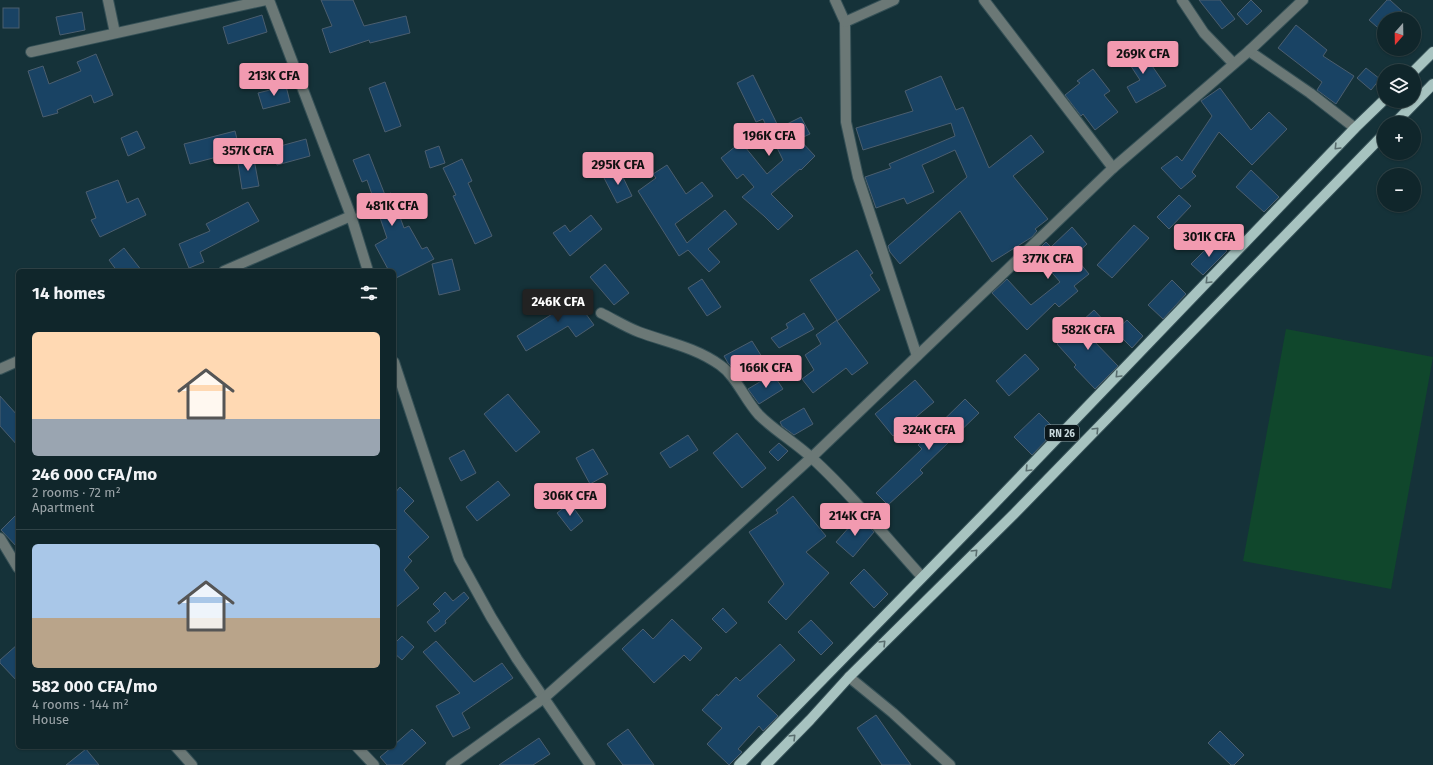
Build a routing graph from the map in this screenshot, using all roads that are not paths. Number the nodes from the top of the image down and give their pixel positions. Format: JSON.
{"nodes":[{"id":1,"x":108,"y":0,"type":"edge"},
{"id":2,"x":266,"y":0,"type":"edge"},
{"id":3,"x":269,"y":0,"type":"edge"},
{"id":4,"x":835,"y":0,"type":"edge"},
{"id":5,"x":894,"y":0,"type":"edge"},
{"id":6,"x":984,"y":0,"type":"edge"},
{"id":7,"x":1182,"y":0,"type":"edge"},
{"id":8,"x":1303,"y":0,"type":"edge"},
{"id":9,"x":845,"y":22,"type":"junction"},
{"id":10,"x":115,"y":33,"type":"junction"},
{"id":11,"x":1249,"y":51,"type":"junction"},
{"id":12,"x":31,"y":52,"type":"dead end"},
{"id":13,"x":1433,"y":52,"type":"edge"},
{"id":14,"x":1233,"y":63,"type":"junction"},
{"id":15,"x":1421,"y":64,"type":"edge"},
{"id":16,"x":1433,"y":84,"type":"edge"},
{"id":17,"x":1377,"y":107,"type":"edge"},
{"id":18,"x":1402,"y":116,"type":"edge"},
{"id":19,"x":1355,"y":128,"type":"junction"},
{"id":20,"x":1377,"y":141,"type":"edge"},
{"id":21,"x":1113,"y":168,"type":"junction"},
{"id":22,"x":351,"y":216,"type":"junction"},
{"id":23,"x":229,"y":269,"type":"edge"},
{"id":24,"x":367,"y":269,"type":"edge"},
{"id":25,"x":600,"y":313,"type":"dead end"},
{"id":26,"x":918,"y":356,"type":"junction"},
{"id":27,"x":16,"y":362,"type":"edge"},
{"id":28,"x":0,"y":369,"type":"edge"},
{"id":29,"x":397,"y":380,"type":"edge"},
{"id":30,"x":812,"y":457,"type":"junction"},
{"id":31,"x":0,"y":538,"type":"edge"},
{"id":32,"x":16,"y":565,"type":"edge"},
{"id":33,"x":922,"y":577,"type":"junction"},
{"id":34,"x":849,"y":677,"type":"junction"},
{"id":35,"x":544,"y":698,"type":"junction"},
{"id":36,"x":178,"y":749,"type":"edge"},
{"id":37,"x":360,"y":749,"type":"edge"},
{"id":38,"x":192,"y":765,"type":"edge"},
{"id":39,"x":374,"y":765,"type":"edge"},
{"id":40,"x":451,"y":765,"type":"edge"},
{"id":41,"x":590,"y":765,"type":"edge"},
{"id":42,"x":739,"y":765,"type":"edge"},
{"id":43,"x":766,"y":765,"type":"edge"},
{"id":44,"x":950,"y":765,"type":"edge"}],
"edges":[{"from":1,"to":10,"type":"street"},
{"from":2,"to":10,"type":"street"},
{"from":3,"to":22,"type":"street"},
{"from":4,"to":9,"type":"street"},
{"from":5,"to":9,"type":"street"},
{"from":6,"to":21,"type":"street"},
{"from":7,"to":14,"type":"street"},
{"from":8,"to":11,"type":"street"},
{"from":9,"to":26,"type":"street"},
{"from":10,"to":12,"type":"street"},
{"from":11,"to":14,"type":"street"},
{"from":11,"to":19,"type":"street"},
{"from":13,"to":15,"type":"main road"},
{"from":14,"to":21,"type":"street"},
{"from":16,"to":18,"type":"main road"},
{"from":17,"to":19,"type":"main road","number":"RN 26"},
{"from":19,"to":33,"type":"main road","number":"RN 26","one_way":true},
{"from":34,"to":20,"type":"main road","number":"RN 26","one_way":true},
{"from":21,"to":26,"type":"street"},
{"from":22,"to":23,"type":"street"},
{"from":22,"to":24,"type":"street"},
{"from":25,"to":30,"type":"street"},
{"from":26,"to":30,"type":"street"},
{"from":27,"to":28,"type":"street"},
{"from":29,"to":35,"type":"street"},
{"from":30,"to":33,"type":"street"},
{"from":30,"to":35,"type":"street"},
{"from":31,"to":32,"type":"street"},
{"from":33,"to":42,"type":"main road","number":"RN 26"},
{"from":43,"to":34,"type":"main road","number":"RN 26","one_way":true},
{"from":34,"to":44,"type":"street"},
{"from":35,"to":40,"type":"street"},
{"from":35,"to":41,"type":"street"},
{"from":36,"to":38,"type":"street"},
{"from":37,"to":39,"type":"street"}]}
